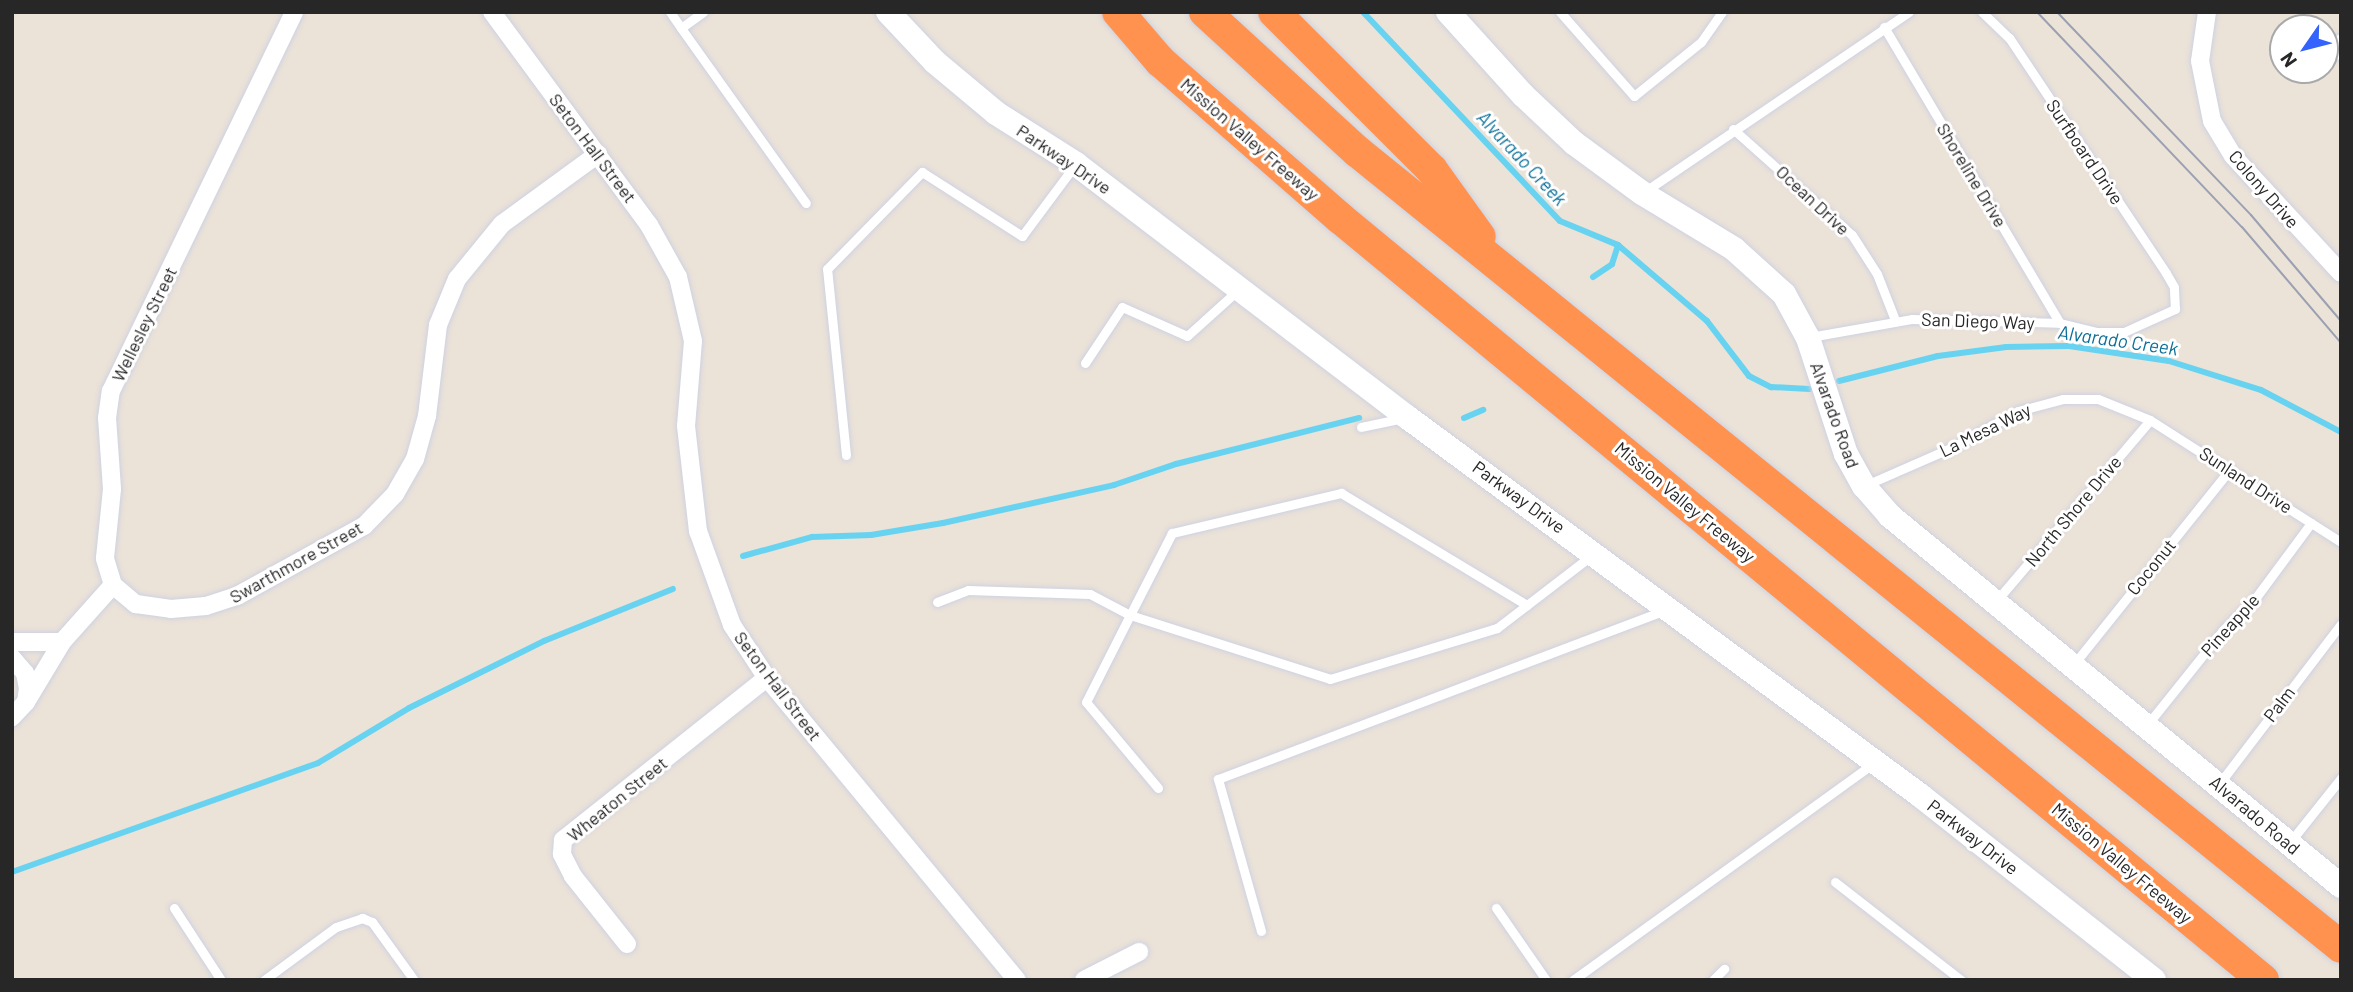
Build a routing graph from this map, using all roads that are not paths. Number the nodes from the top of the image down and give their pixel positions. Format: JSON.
{"nodes":[{"id":1,"x":293,"y":12,"type":"edge"},
{"id":2,"x":492,"y":12,"type":"edge"},
{"id":3,"x":670,"y":12,"type":"edge"},
{"id":4,"x":703,"y":12,"type":"edge"},
{"id":5,"x":888,"y":12,"type":"edge"},
{"id":6,"x":1107,"y":12,"type":"edge"},
{"id":7,"x":1118,"y":12,"type":"edge"},
{"id":8,"x":1205,"y":12,"type":"edge"},
{"id":9,"x":1274,"y":12,"type":"edge"},
{"id":10,"x":1448,"y":12,"type":"edge"},
{"id":11,"x":1560,"y":12,"type":"edge"},
{"id":12,"x":1722,"y":12,"type":"edge"},
{"id":13,"x":1909,"y":12,"type":"edge"},
{"id":14,"x":1982,"y":12,"type":"edge"},
{"id":15,"x":2207,"y":12,"type":"edge"},
{"id":16,"x":1884,"y":27,"type":"junction"},
{"id":17,"x":681,"y":28,"type":"junction"},
{"id":18,"x":2341,"y":38,"type":"edge"},
{"id":19,"x":2341,"y":56,"type":"edge"},
{"id":20,"x":1160,"y":61,"type":"junction"},
{"id":21,"x":1733,"y":129,"type":"junction"},
{"id":22,"x":598,"y":154,"type":"junction"},
{"id":23,"x":1076,"y":164,"type":"junction"},
{"id":24,"x":1643,"y":193,"type":"junction"},
{"id":25,"x":806,"y":203,"type":"dead end"},
{"id":26,"x":1503,"y":270,"type":"junction"},
{"id":27,"x":2341,"y":273,"type":"edge"},
{"id":28,"x":1241,"y":287,"type":"junction"},
{"id":29,"x":2177,"y":300,"type":"joint"},
{"id":30,"x":1895,"y":320,"type":"junction"},
{"id":31,"x":2060,"y":323,"type":"junction"},
{"id":32,"x":1808,"y":338,"type":"junction"},
{"id":33,"x":1085,"y":363,"type":"dead end"},
{"id":34,"x":1407,"y":417,"type":"junction"},
{"id":35,"x":2150,"y":420,"type":"junction"},
{"id":36,"x":1361,"y":427,"type":"dead end"},
{"id":37,"x":846,"y":455,"type":"dead end"},
{"id":38,"x":2230,"y":469,"type":"junction"},
{"id":39,"x":1864,"y":486,"type":"junction"},
{"id":40,"x":2311,"y":523,"type":"junction"},
{"id":41,"x":2341,"y":542,"type":"edge"},
{"id":42,"x":1595,"y":553,"type":"junction"},
{"id":43,"x":113,"y":585,"type":"junction"},
{"id":44,"x":937,"y":602,"type":"dead end"},
{"id":45,"x":1996,"y":602,"type":"junction"},
{"id":46,"x":1527,"y":606,"type":"junction"},
{"id":47,"x":1670,"y":608,"type":"junction"},
{"id":48,"x":1130,"y":615,"type":"junction"},
{"id":49,"x":2341,"y":624,"type":"edge"},
{"id":50,"x":12,"y":642,"type":"edge"},
{"id":51,"x":62,"y":642,"type":"junction"},
{"id":52,"x":12,"y":659,"type":"edge"},
{"id":53,"x":2072,"y":665,"type":"junction"},
{"id":54,"x":767,"y":678,"type":"junction"},
{"id":55,"x":26,"y":702,"type":"junction"},
{"id":56,"x":12,"y":717,"type":"edge"},
{"id":57,"x":2146,"y":725,"type":"junction"},
{"id":58,"x":1873,"y":763,"type":"junction"},
{"id":59,"x":2341,"y":778,"type":"edge"},
{"id":60,"x":2218,"y":785,"type":"junction"},
{"id":61,"x":1158,"y":788,"type":"dead end"},
{"id":62,"x":2289,"y":844,"type":"junction"},
{"id":63,"x":1835,"y":882,"type":"dead end"},
{"id":64,"x":2341,"y":886,"type":"edge"},
{"id":65,"x":174,"y":908,"type":"dead end"},
{"id":66,"x":1496,"y":908,"type":"dead end"},
{"id":67,"x":1261,"y":932,"type":"dead end"},
{"id":68,"x":627,"y":944,"type":"dead end"},
{"id":69,"x":2341,"y":947,"type":"edge"},
{"id":70,"x":1139,"y":952,"type":"dead end"},
{"id":71,"x":1724,"y":969,"type":"dead end"},
{"id":72,"x":221,"y":980,"type":"edge"},
{"id":73,"x":264,"y":980,"type":"edge"},
{"id":74,"x":414,"y":980,"type":"edge"},
{"id":75,"x":1017,"y":980,"type":"edge"},
{"id":76,"x":1084,"y":980,"type":"edge"},
{"id":77,"x":1546,"y":980,"type":"edge"},
{"id":78,"x":1573,"y":980,"type":"edge"},
{"id":79,"x":1713,"y":980,"type":"edge"},
{"id":80,"x":1961,"y":980,"type":"edge"},
{"id":81,"x":2154,"y":980,"type":"edge"},
{"id":82,"x":2263,"y":980,"type":"edge"}],
"edges":[{"from":1,"to":43,"type":"street","name":"Wellesley Street"},
{"from":2,"to":22,"type":"street","name":"Seton Hall Street"},
{"from":3,"to":17,"type":"lane"},
{"from":4,"to":17,"type":"lane"},
{"from":5,"to":23,"type":"street","name":"Parkway Drive"},
{"from":6,"to":20,"type":"highway"},
{"from":7,"to":20,"type":"highway","name":"Mission Valley Freeway"},
{"from":8,"to":26,"type":"highway"},
{"from":9,"to":26,"type":"highway"},
{"from":10,"to":24,"type":"street","name":"Alvarado Road"},
{"from":11,"to":12,"type":"lane"},
{"from":13,"to":16,"type":"lane"},
{"from":14,"to":29,"type":"lane","name":"Surfboard Drive"},
{"from":15,"to":27,"type":"street","name":"Colony Drive"},
{"from":16,"to":21,"type":"lane"},
{"from":16,"to":31,"type":"lane","name":"Shoreline Drive"},
{"from":17,"to":25,"type":"lane"},
{"from":18,"to":19,"type":"lane"},
{"from":20,"to":82,"type":"highway","name":"Mission Valley Freeway"},
{"from":21,"to":24,"type":"lane"},
{"from":21,"to":30,"type":"lane","name":"Ocean Drive"},
{"from":22,"to":43,"type":"street","name":"Swarthmore Street"},
{"from":22,"to":54,"type":"street","name":"Seton Hall Street"},
{"from":23,"to":28,"type":"street","name":"Parkway Drive"},
{"from":23,"to":37,"type":"lane"},
{"from":24,"to":32,"type":"street","name":"Alvarado Road"},
{"from":26,"to":69,"type":"highway"},
{"from":28,"to":33,"type":"lane"},
{"from":28,"to":34,"type":"street","name":"Parkway Drive"},
{"from":29,"to":31,"type":"lane","name":"San Diego Way"},
{"from":30,"to":31,"type":"lane","name":"San Diego Way"},
{"from":30,"to":32,"type":"lane","name":"San Diego Way"},
{"from":32,"to":39,"type":"street","name":"Alvarado Road"},
{"from":34,"to":36,"type":"lane"},
{"from":34,"to":42,"type":"street","name":"Parkway Drive"},
{"from":35,"to":38,"type":"lane","name":"Sunland Drive"},
{"from":35,"to":39,"type":"lane","name":"La Mesa Way"},
{"from":35,"to":45,"type":"lane","name":"North Shore Drive"},
{"from":38,"to":40,"type":"lane","name":"Sunland Drive"},
{"from":38,"to":53,"type":"lane","name":"Coconut"},
{"from":39,"to":45,"type":"street","name":"Alvarado Road"},
{"from":40,"to":41,"type":"lane","name":"Sunland Drive"},
{"from":40,"to":57,"type":"lane","name":"Pineapple"},
{"from":42,"to":46,"type":"lane"},
{"from":42,"to":47,"type":"street","name":"Parkway Drive"},
{"from":43,"to":51,"type":"street"},
{"from":44,"to":48,"type":"lane"},
{"from":45,"to":53,"type":"street","name":"Alvarado Road"},
{"from":46,"to":48,"type":"lane"},
{"from":46,"to":48,"type":"lane"},
{"from":47,"to":58,"type":"street","name":"Parkway Drive"},
{"from":47,"to":67,"type":"lane"},
{"from":48,"to":61,"type":"lane"},
{"from":49,"to":60,"type":"lane","name":"Palm"},
{"from":50,"to":51,"type":"street"},
{"from":51,"to":55,"type":"street"},
{"from":52,"to":55,"type":"street"},
{"from":53,"to":57,"type":"street","name":"Alvarado Road"},
{"from":54,"to":68,"type":"street","name":"Wheaton Street"},
{"from":54,"to":75,"type":"street","name":"Seton Hall Street"},
{"from":55,"to":56,"type":"street"},
{"from":57,"to":60,"type":"street","name":"Alvarado Road"},
{"from":58,"to":78,"type":"lane"},
{"from":58,"to":81,"type":"street","name":"Parkway Drive"},
{"from":59,"to":62,"type":"lane"},
{"from":60,"to":62,"type":"street","name":"Alvarado Road"},
{"from":62,"to":64,"type":"street","name":"Alvarado Road"},
{"from":63,"to":80,"type":"lane"},
{"from":65,"to":72,"type":"lane"},
{"from":66,"to":77,"type":"lane"},
{"from":70,"to":76,"type":"street"},
{"from":71,"to":79,"type":"lane"},
{"from":73,"to":74,"type":"lane"}]}
